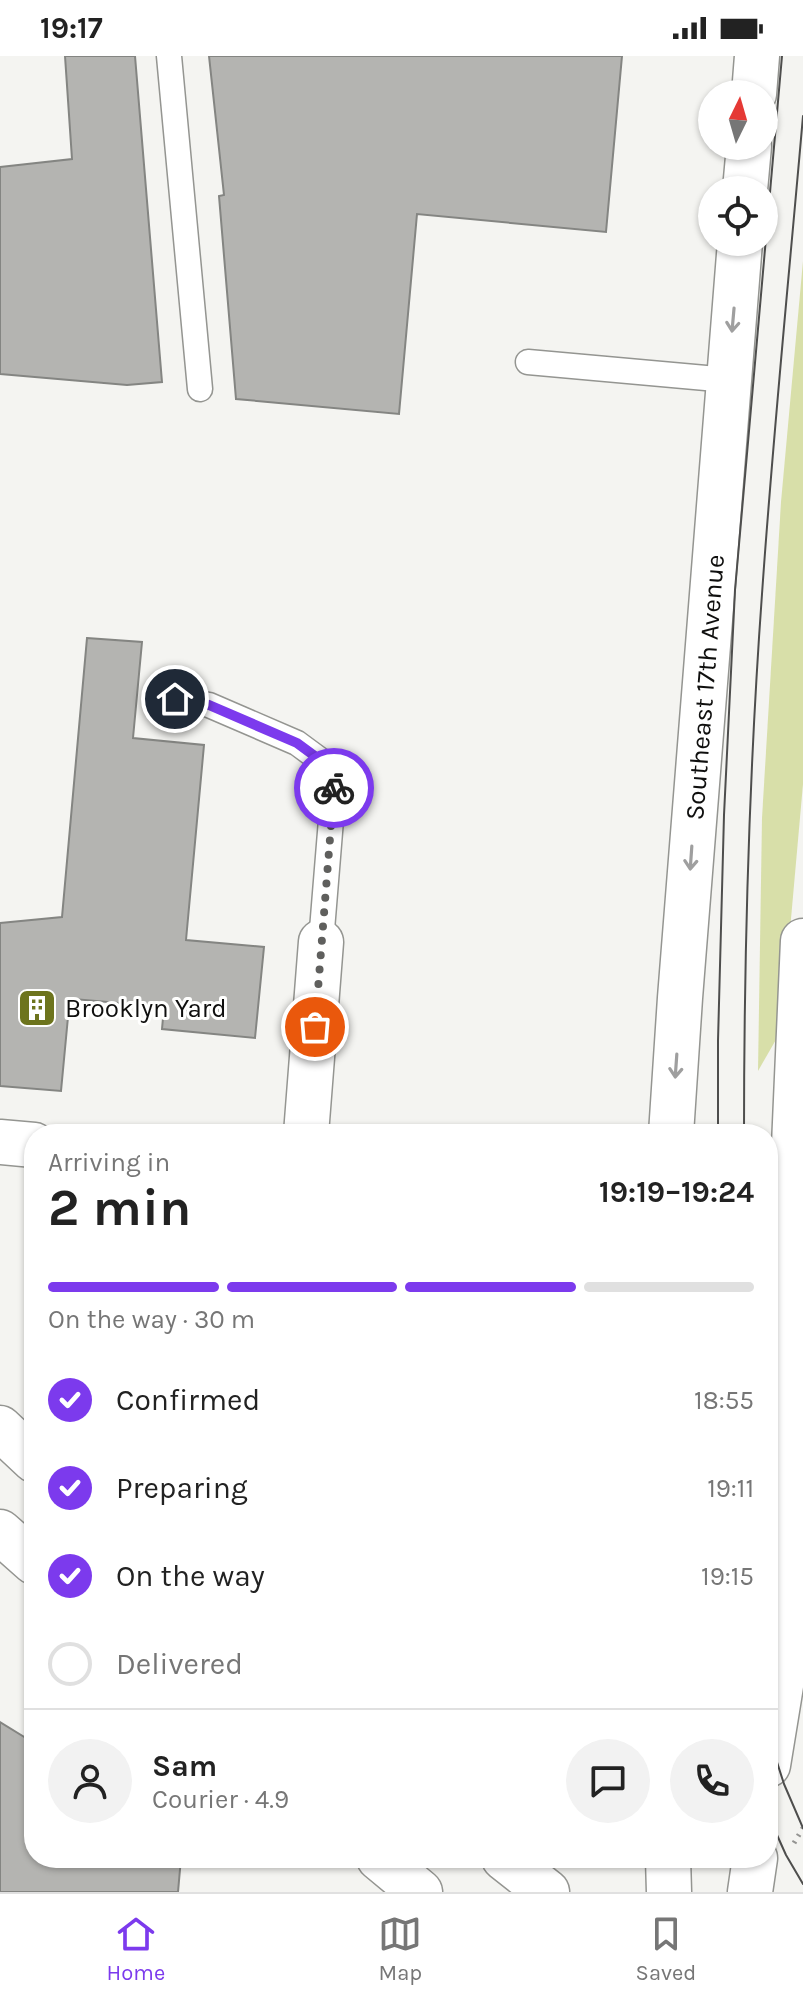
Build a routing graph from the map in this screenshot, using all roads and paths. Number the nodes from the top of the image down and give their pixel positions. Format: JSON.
{"nodes":[{"id":1,"x":169,"y":56,"type":"edge"},
{"id":2,"x":757,"y":56,"type":"edge"},
{"id":3,"x":755,"y":80,"type":"edge"},
{"id":4,"x":739,"y":256,"type":"edge"},
{"id":5,"x":528,"y":362,"type":"dead end"},
{"id":6,"x":728,"y":380,"type":"junction"},
{"id":7,"x":200,"y":389,"type":"dead end"},
{"id":8,"x":175,"y":699,"type":"dead end"},
{"id":9,"x":803,"y":941,"type":"edge"},
{"id":10,"x":321,"y":942,"type":"joint"},
{"id":11,"x":307,"y":1124,"type":"edge"},
{"id":12,"x":672,"y":1124,"type":"edge"},
{"id":13,"x":0,"y":1142,"type":"edge"},
{"id":14,"x":24,"y":1144,"type":"edge"},
{"id":15,"x":788,"y":1214,"type":"edge"},
{"id":16,"x":0,"y":1428,"type":"edge"},
{"id":17,"x":24,"y":1451,"type":"edge"},
{"id":18,"x":0,"y":1532,"type":"edge"},
{"id":19,"x":24,"y":1553,"type":"edge"},
{"id":20,"x":778,"y":1704,"type":"edge"},
{"id":21,"x":391,"y":1868,"type":"edge"},
{"id":22,"x":517,"y":1868,"type":"edge"},
{"id":23,"x":668,"y":1868,"type":"edge"},
{"id":24,"x":754,"y":1868,"type":"edge"},
{"id":25,"x":420,"y":1892,"type":"edge"},
{"id":26,"x":547,"y":1892,"type":"edge"},
{"id":27,"x":669,"y":1892,"type":"edge"},
{"id":28,"x":750,"y":1892,"type":"edge"}],
"edges":[{"from":1,"to":7,"type":"lane"},
{"from":2,"to":3,"type":"main road"},
{"from":4,"to":6,"type":"main road","name":"Southeast 17th Avenue","one_way":true},
{"from":5,"to":6,"type":"lane"},
{"from":6,"to":12,"type":"main road","name":"Southeast 17th Avenue","one_way":true},
{"from":8,"to":10,"type":"lane"},
{"from":9,"to":15,"type":"main road"},
{"from":10,"to":11,"type":"main road"},
{"from":13,"to":14,"type":"main road"},
{"from":15,"to":20,"type":"main road"},
{"from":16,"to":17,"type":"main road"},
{"from":18,"to":19,"type":"main road"},
{"from":21,"to":25,"type":"main road"},
{"from":22,"to":26,"type":"main road"},
{"from":23,"to":27,"type":"main road"},
{"from":24,"to":28,"type":"main road"}]}
